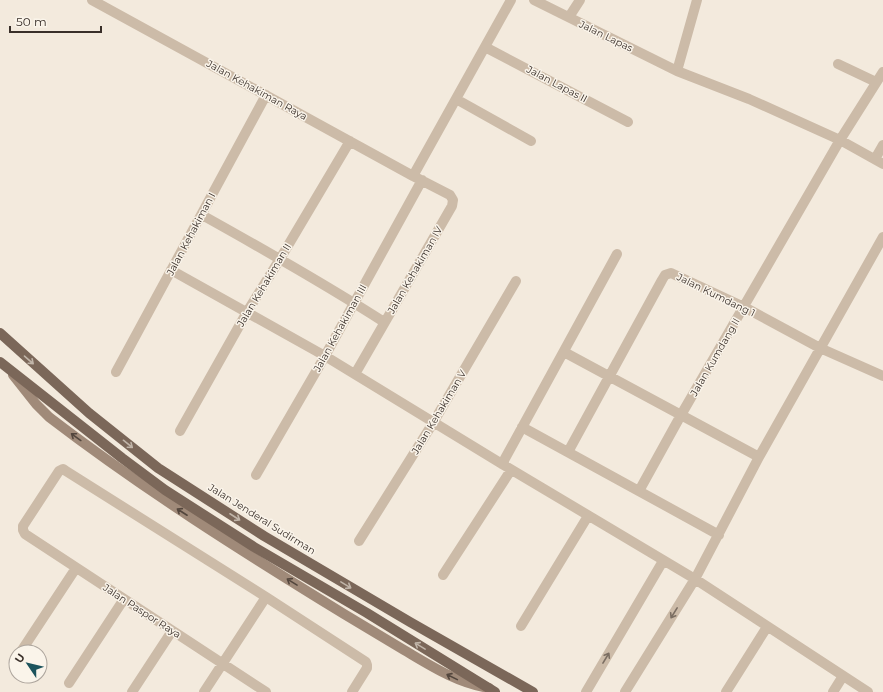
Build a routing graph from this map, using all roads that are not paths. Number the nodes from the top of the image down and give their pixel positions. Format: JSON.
{"nodes":[{"id":1,"x":92,"y":0,"type":"edge"},
{"id":2,"x":511,"y":0,"type":"edge"},
{"id":3,"x":534,"y":0,"type":"edge"},
{"id":4,"x":580,"y":0,"type":"edge"},
{"id":5,"x":697,"y":0,"type":"edge"},
{"id":6,"x":569,"y":18,"type":"junction"},
{"id":7,"x":485,"y":46,"type":"junction"},
{"id":8,"x":838,"y":64,"type":"dead end"},
{"id":9,"x":678,"y":71,"type":"junction"},
{"id":10,"x":883,"y":72,"type":"edge"},
{"id":11,"x":876,"y":82,"type":"junction"},
{"id":12,"x":266,"y":95,"type":"junction"},
{"id":13,"x":456,"y":99,"type":"junction"},
{"id":14,"x":628,"y":122,"type":"dead end"},
{"id":15,"x":350,"y":140,"type":"junction"},
{"id":16,"x":840,"y":140,"type":"junction"},
{"id":17,"x":531,"y":141,"type":"dead end"},
{"id":18,"x":883,"y":146,"type":"edge"},
{"id":19,"x":879,"y":161,"type":"edge"},
{"id":20,"x":417,"y":178,"type":"junction"},
{"id":21,"x":202,"y":215,"type":"junction"},
{"id":22,"x":883,"y":237,"type":"edge"},
{"id":23,"x":617,"y":254,"type":"dead end"},
{"id":24,"x":280,"y":259,"type":"junction"},
{"id":25,"x":172,"y":270,"type":"junction"},
{"id":26,"x":516,"y":281,"type":"dead end"},
{"id":27,"x":353,"y":302,"type":"junction"},
{"id":28,"x":744,"y":307,"type":"junction"},
{"id":29,"x":247,"y":312,"type":"junction"},
{"id":30,"x":384,"y":322,"type":"junction"},
{"id":31,"x":0,"y":333,"type":"edge"},
{"id":32,"x":820,"y":348,"type":"junction"},
{"id":33,"x":564,"y":352,"type":"junction"},
{"id":34,"x":325,"y":356,"type":"junction"},
{"id":35,"x":0,"y":362,"type":"edge"},
{"id":36,"x":116,"y":372,"type":"dead end"},
{"id":37,"x":355,"y":374,"type":"junction"},
{"id":38,"x":609,"y":376,"type":"junction"},
{"id":39,"x":883,"y":376,"type":"edge"},
{"id":40,"x":681,"y":415,"type":"junction"},
{"id":41,"x":433,"y":423,"type":"junction"},
{"id":42,"x":522,"y":427,"type":"junction"},
{"id":43,"x":180,"y":431,"type":"dead end"},
{"id":44,"x":568,"y":452,"type":"junction"},
{"id":45,"x":759,"y":458,"type":"junction"},
{"id":46,"x":506,"y":467,"type":"junction"},
{"id":47,"x":256,"y":475,"type":"dead end"},
{"id":48,"x":639,"y":491,"type":"junction"},
{"id":49,"x":588,"y":516,"type":"junction"},
{"id":50,"x":719,"y":535,"type":"junction"},
{"id":51,"x":359,"y":541,"type":"dead end"},
{"id":52,"x":663,"y":561,"type":"junction"},
{"id":53,"x":76,"y":568,"type":"junction"},
{"id":54,"x":443,"y":575,"type":"dead end"},
{"id":55,"x":695,"y":580,"type":"junction"},
{"id":56,"x":266,"y":597,"type":"junction"},
{"id":57,"x":124,"y":599,"type":"junction"},
{"id":58,"x":521,"y":626,"type":"dead end"},
{"id":59,"x":767,"y":627,"type":"junction"},
{"id":60,"x":172,"y":631,"type":"junction"},
{"id":61,"x":26,"y":644,"type":"edge"},
{"id":62,"x":223,"y":664,"type":"junction"},
{"id":63,"x":843,"y":676,"type":"junction"},
{"id":64,"x":69,"y":683,"type":"dead end"},
{"id":65,"x":492,"y":690,"type":"edge"},
{"id":66,"x":263,"y":691,"type":"edge"},
{"id":67,"x":132,"y":692,"type":"edge"},
{"id":68,"x":204,"y":692,"type":"edge"},
{"id":69,"x":352,"y":692,"type":"edge"},
{"id":70,"x":533,"y":692,"type":"edge"},
{"id":71,"x":586,"y":692,"type":"edge"},
{"id":72,"x":625,"y":692,"type":"edge"},
{"id":73,"x":726,"y":692,"type":"edge"},
{"id":74,"x":833,"y":692,"type":"edge"},
{"id":75,"x":868,"y":692,"type":"edge"}],
"edges":[{"from":1,"to":12,"type":"street","name":"Jalan Kehakiman Raya"},
{"from":2,"to":7,"type":"street","name":"Jalan Kehakiman III"},
{"from":3,"to":6,"type":"street","name":"Jalan Lapas"},
{"from":4,"to":6,"type":"street"},
{"from":5,"to":9,"type":"street"},
{"from":6,"to":9,"type":"street","name":"Jalan Lapas"},
{"from":7,"to":13,"type":"street","name":"Jalan Kehakiman III"},
{"from":7,"to":14,"type":"street","name":"Jalan Lapas II"},
{"from":8,"to":11,"type":"street"},
{"from":9,"to":16,"type":"street","name":"Jalan Lapas"},
{"from":10,"to":11,"type":"street","name":"Jalan Kumdang II"},
{"from":11,"to":16,"type":"street","name":"Jalan Kumdang II"},
{"from":12,"to":15,"type":"street","name":"Jalan Kehakiman Raya"},
{"from":12,"to":21,"type":"street","name":"Jalan Kehakiman I"},
{"from":13,"to":17,"type":"street"},
{"from":13,"to":20,"type":"street","name":"Jalan Kehakiman III"},
{"from":15,"to":20,"type":"street","name":"Jalan Kehakiman Raya"},
{"from":15,"to":24,"type":"street","name":"Jalan Kehakiman II"},
{"from":16,"to":19,"type":"street","name":"Jalan Lapas"},
{"from":16,"to":28,"type":"street","name":"Jalan Kumdang II"},
{"from":18,"to":19,"type":"street"},
{"from":20,"to":27,"type":"street","name":"Jalan Kehakiman III"},
{"from":20,"to":30,"type":"street","name":"Jalan Kehakiman IV"},
{"from":21,"to":24,"type":"street"},
{"from":21,"to":25,"type":"street","name":"Jalan Kehakiman I"},
{"from":22,"to":32,"type":"street"},
{"from":23,"to":33,"type":"street"},
{"from":24,"to":27,"type":"street"},
{"from":24,"to":29,"type":"street","name":"Jalan Kehakiman II"},
{"from":25,"to":29,"type":"street"},
{"from":25,"to":36,"type":"street","name":"Jalan Kehakiman I"},
{"from":26,"to":41,"type":"street","name":"Jalan Kehakiman V"},
{"from":27,"to":30,"type":"street"},
{"from":27,"to":34,"type":"street","name":"Jalan Kehakiman III"},
{"from":28,"to":32,"type":"street","name":"Jalan Kumdang 1"},
{"from":28,"to":38,"type":"street","name":"Jalan Kumdang 1"},
{"from":28,"to":40,"type":"street","name":"Jalan Kumdang II"},
{"from":29,"to":34,"type":"street"},
{"from":29,"to":43,"type":"street","name":"Jalan Kehakiman II"},
{"from":30,"to":37,"type":"street","name":"Jalan Kehakiman IV"},
{"from":31,"to":70,"type":"main road","name":"Jalan Jenderal Sudirman","one_way":true},
{"from":32,"to":39,"type":"street","name":"Jalan Kumdang 1"},
{"from":32,"to":45,"type":"street"},
{"from":33,"to":38,"type":"street"},
{"from":33,"to":42,"type":"street"},
{"from":34,"to":37,"type":"street"},
{"from":34,"to":47,"type":"street","name":"Jalan Kehakiman III"},
{"from":65,"to":35,"type":"main road","one_way":true},
{"from":37,"to":41,"type":"street"},
{"from":38,"to":40,"type":"street"},
{"from":38,"to":44,"type":"street","name":"Jalan Kumdang 1"},
{"from":40,"to":45,"type":"street"},
{"from":40,"to":48,"type":"street","name":"Jalan Kumdang II"},
{"from":41,"to":46,"type":"street"},
{"from":41,"to":51,"type":"street","name":"Jalan Kehakiman V"},
{"from":42,"to":44,"type":"street"},
{"from":42,"to":46,"type":"street"},
{"from":44,"to":48,"type":"street"},
{"from":45,"to":50,"type":"street"},
{"from":46,"to":49,"type":"street"},
{"from":46,"to":54,"type":"street"},
{"from":48,"to":50,"type":"street"},
{"from":49,"to":52,"type":"street"},
{"from":49,"to":58,"type":"street"},
{"from":50,"to":55,"type":"street"},
{"from":52,"to":55,"type":"street"},
{"from":71,"to":52,"type":"street","one_way":true},
{"from":53,"to":56,"type":"street","name":"Jalan Paspor Raya"},
{"from":53,"to":57,"type":"street","name":"Jalan Paspor Raya"},
{"from":53,"to":61,"type":"street"},
{"from":55,"to":59,"type":"street"},
{"from":55,"to":72,"type":"street","one_way":true},
{"from":56,"to":62,"type":"street"},
{"from":56,"to":69,"type":"street"},
{"from":57,"to":60,"type":"street","name":"Jalan Paspor Raya"},
{"from":57,"to":64,"type":"street"},
{"from":59,"to":63,"type":"street"},
{"from":59,"to":73,"type":"street"},
{"from":60,"to":62,"type":"street","name":"Jalan Paspor Raya"},
{"from":60,"to":67,"type":"street"},
{"from":62,"to":66,"type":"street","name":"Jalan Paspor Raya"},
{"from":62,"to":68,"type":"street"},
{"from":63,"to":74,"type":"street"},
{"from":63,"to":75,"type":"street"}]}
